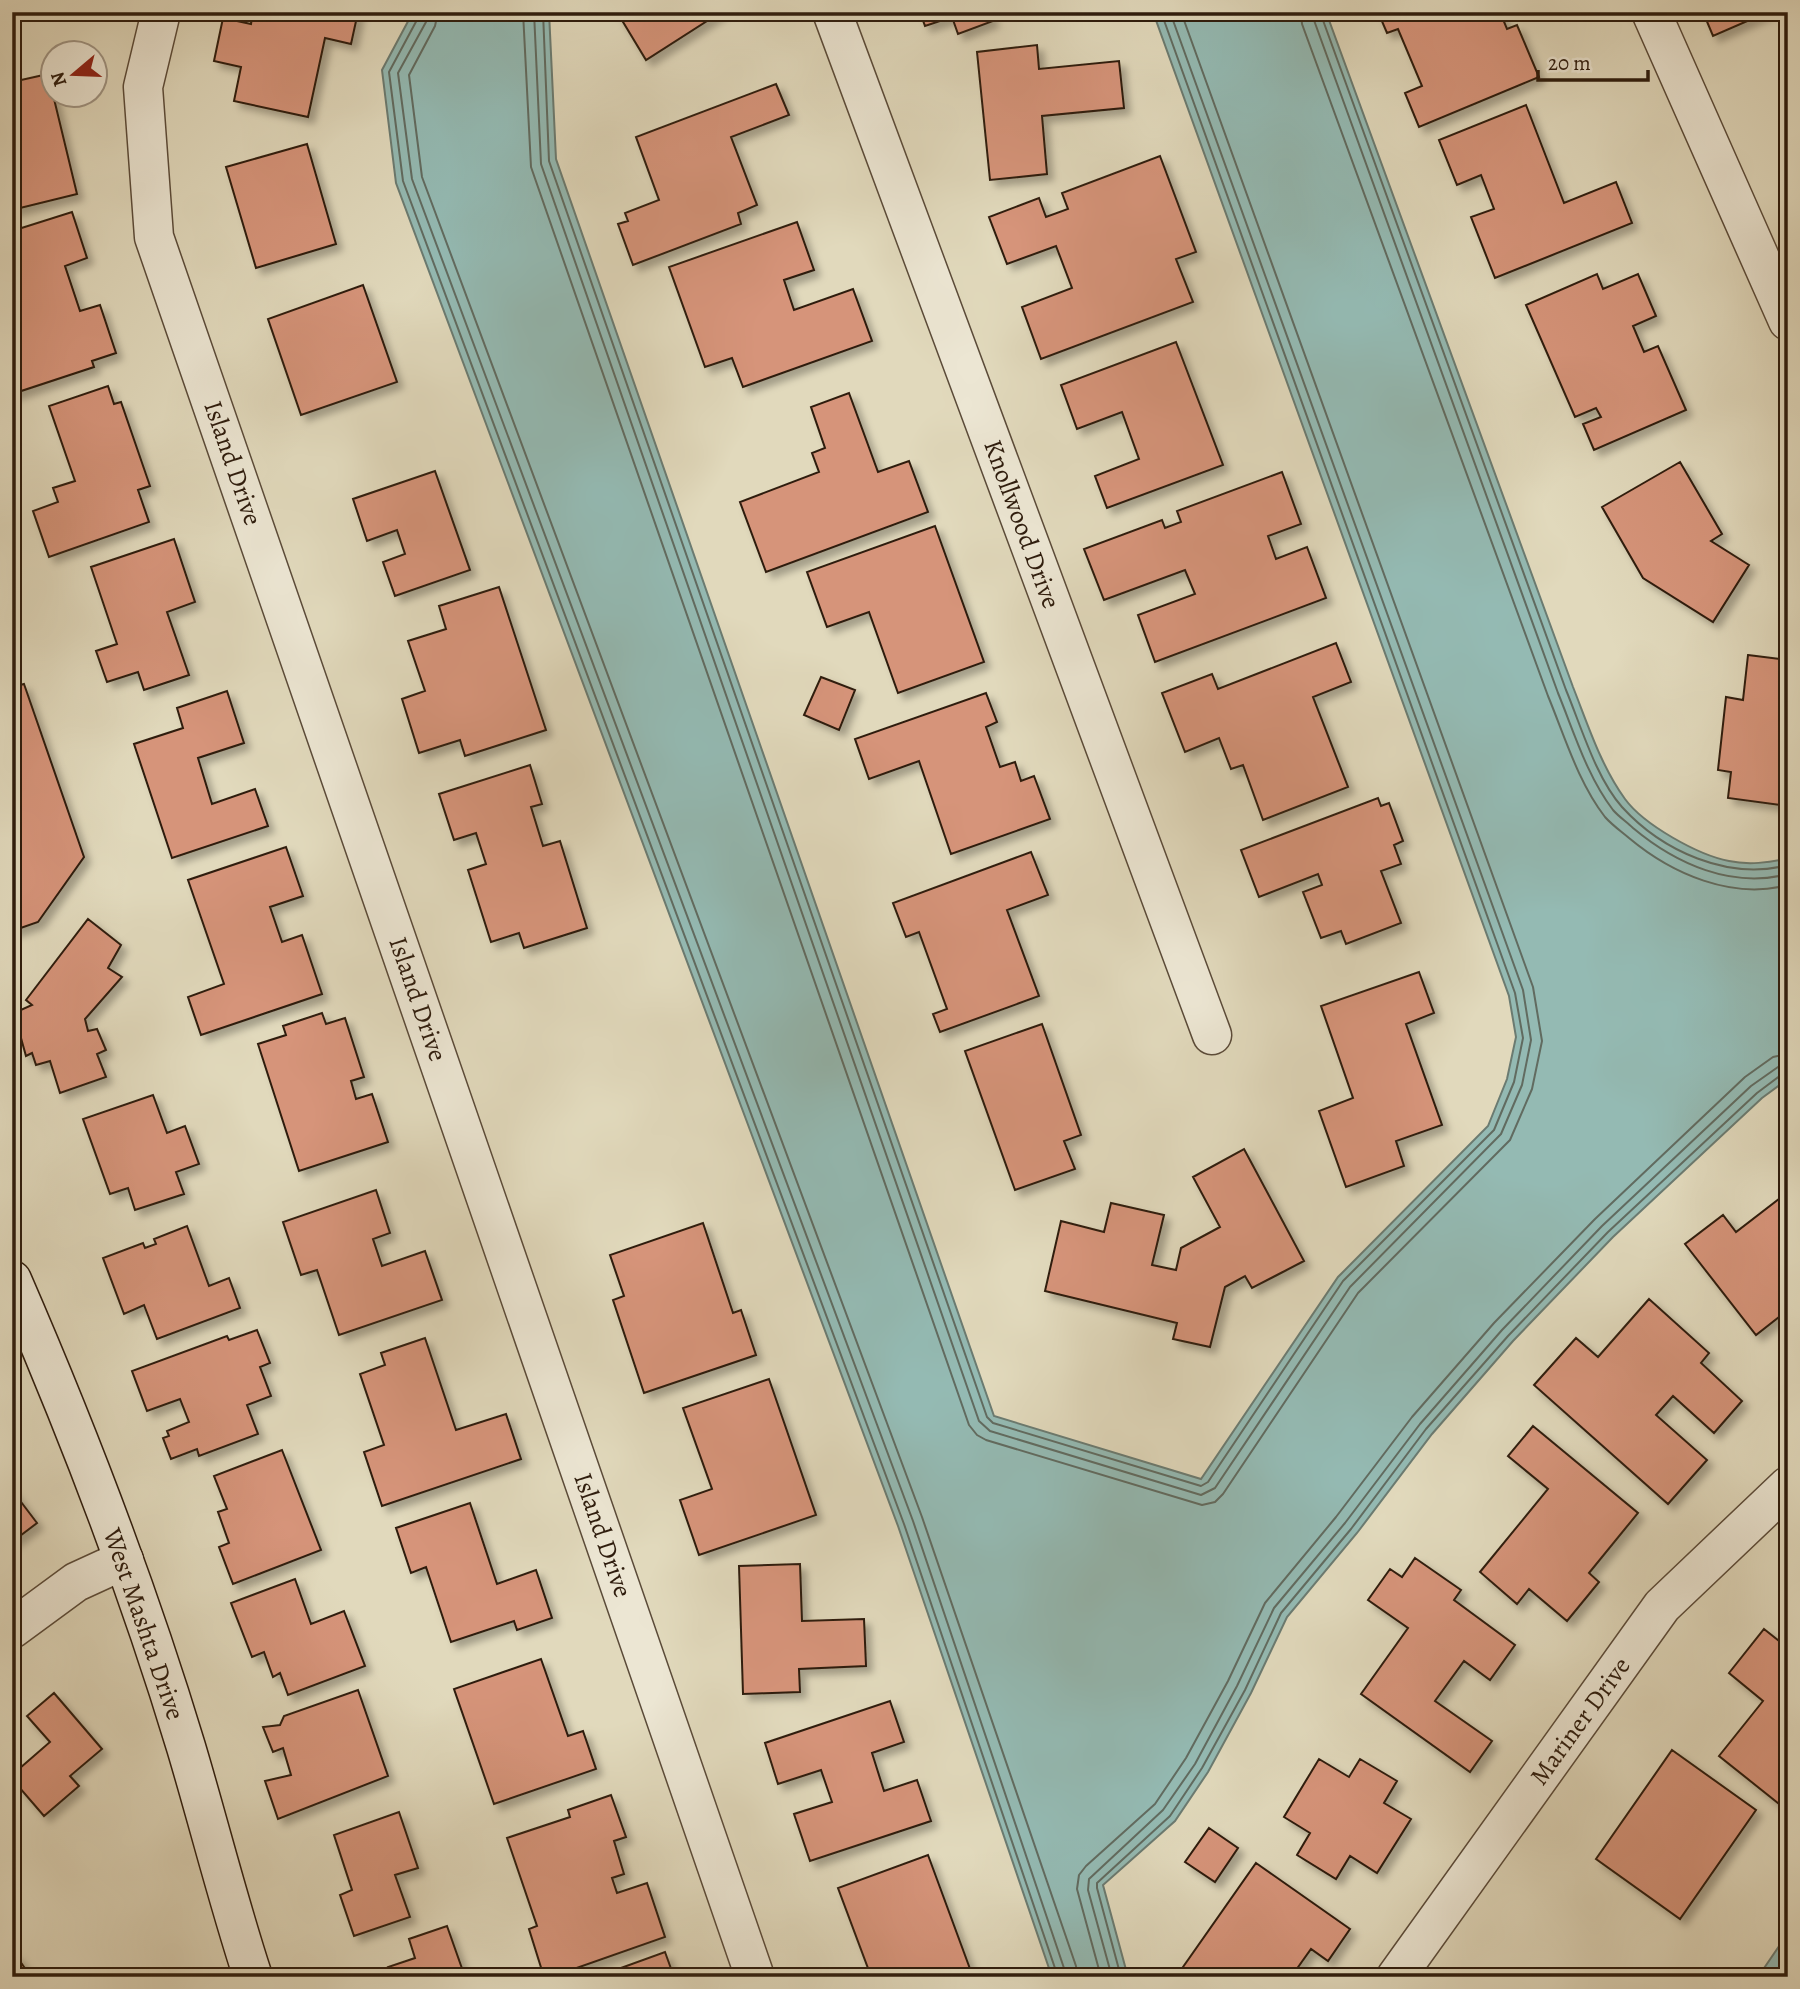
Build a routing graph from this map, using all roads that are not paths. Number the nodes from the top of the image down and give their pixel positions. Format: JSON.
{"nodes":[{"id":1,"x":161,"y":12,"type":"edge"},
{"id":2,"x":832,"y":12,"type":"edge"},
{"id":3,"x":1651,"y":12,"type":"edge"},
{"id":4,"x":1788,"y":321,"type":"edge"},
{"id":5,"x":1212,"y":1035,"type":"dead end"},
{"id":6,"x":12,"y":1280,"type":"edge"},
{"id":7,"x":1788,"y":1486,"type":"edge"},
{"id":8,"x":124,"y":1560,"type":"junction"},
{"id":9,"x":12,"y":1629,"type":"edge"},
{"id":10,"x":253,"y":1977,"type":"edge"},
{"id":11,"x":265,"y":1977,"type":"edge"},
{"id":12,"x":755,"y":1977,"type":"edge"},
{"id":13,"x":1396,"y":1977,"type":"edge"}],
"edges":[{"from":1,"to":12,"type":"street","name":"Island Drive"},
{"from":2,"to":5,"type":"street","name":"Knollwood Drive"},
{"from":3,"to":4,"type":"street"},
{"from":6,"to":8,"type":"street","name":"West Mashta Drive"},
{"from":7,"to":13,"type":"street","name":"Mariner Drive"},
{"from":8,"to":9,"type":"street"},
{"from":8,"to":10,"type":"street","name":"West Mashta Drive"},
{"from":10,"to":11,"type":"street"}]}
